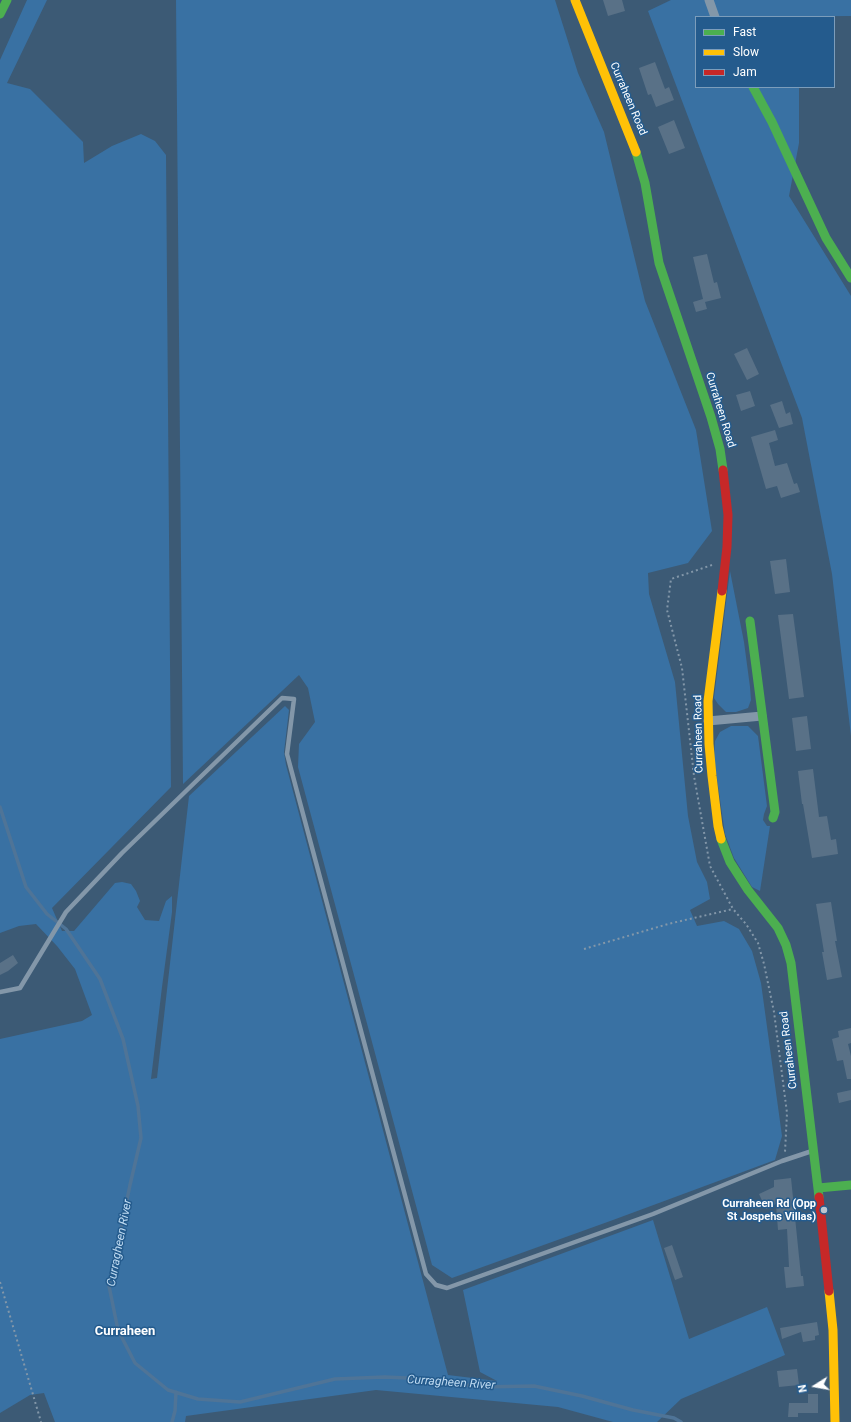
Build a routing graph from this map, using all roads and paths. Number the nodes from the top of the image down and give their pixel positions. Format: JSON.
{"nodes":[{"id":1,"x":7,"y":0,"type":"edge"},
{"id":2,"x":575,"y":0,"type":"edge"},
{"id":3,"x":709,"y":0,"type":"edge"},
{"id":4,"x":0,"y":14,"type":"edge"},
{"id":5,"x":714,"y":16,"type":"edge"},
{"id":6,"x":754,"y":88,"type":"edge"},
{"id":7,"x":851,"y":278,"type":"edge"},
{"id":8,"x":750,"y":621,"type":"dead end"},
{"id":9,"x":762,"y":716,"type":"junction"},
{"id":10,"x":708,"y":721,"type":"junction"},
{"id":11,"x":773,"y":818,"type":"dead end"},
{"id":12,"x":733,"y":910,"type":"dead end"},
{"id":13,"x":584,"y":949,"type":"dead end"},
{"id":14,"x":0,"y":992,"type":"edge"},
{"id":15,"x":814,"y":1151,"type":"junction"},
{"id":16,"x":851,"y":1184,"type":"edge"},
{"id":17,"x":818,"y":1188,"type":"junction"},
{"id":18,"x":0,"y":1282,"type":"edge"},
{"id":19,"x":41,"y":1422,"type":"edge"},
{"id":20,"x":835,"y":1422,"type":"edge"}],
"edges":[{"from":1,"to":4,"type":"main road"},
{"from":2,"to":10,"type":"main road","name":"Curraheen Road"},
{"from":3,"to":5,"type":"street"},
{"from":6,"to":7,"type":"main road"},
{"from":8,"to":9,"type":"main road"},
{"from":9,"to":10,"type":"street"},
{"from":9,"to":11,"type":"main road"},
{"from":10,"to":15,"type":"main road","name":"Curraheen Road"},
{"from":12,"to":13,"type":"path"},
{"from":14,"to":15,"type":"lane"},
{"from":15,"to":17,"type":"main road","name":"Curraheen Road"},
{"from":16,"to":17,"type":"main road"},
{"from":17,"to":20,"type":"main road","name":"Curraheen Road"},
{"from":18,"to":19,"type":"path"}]}
